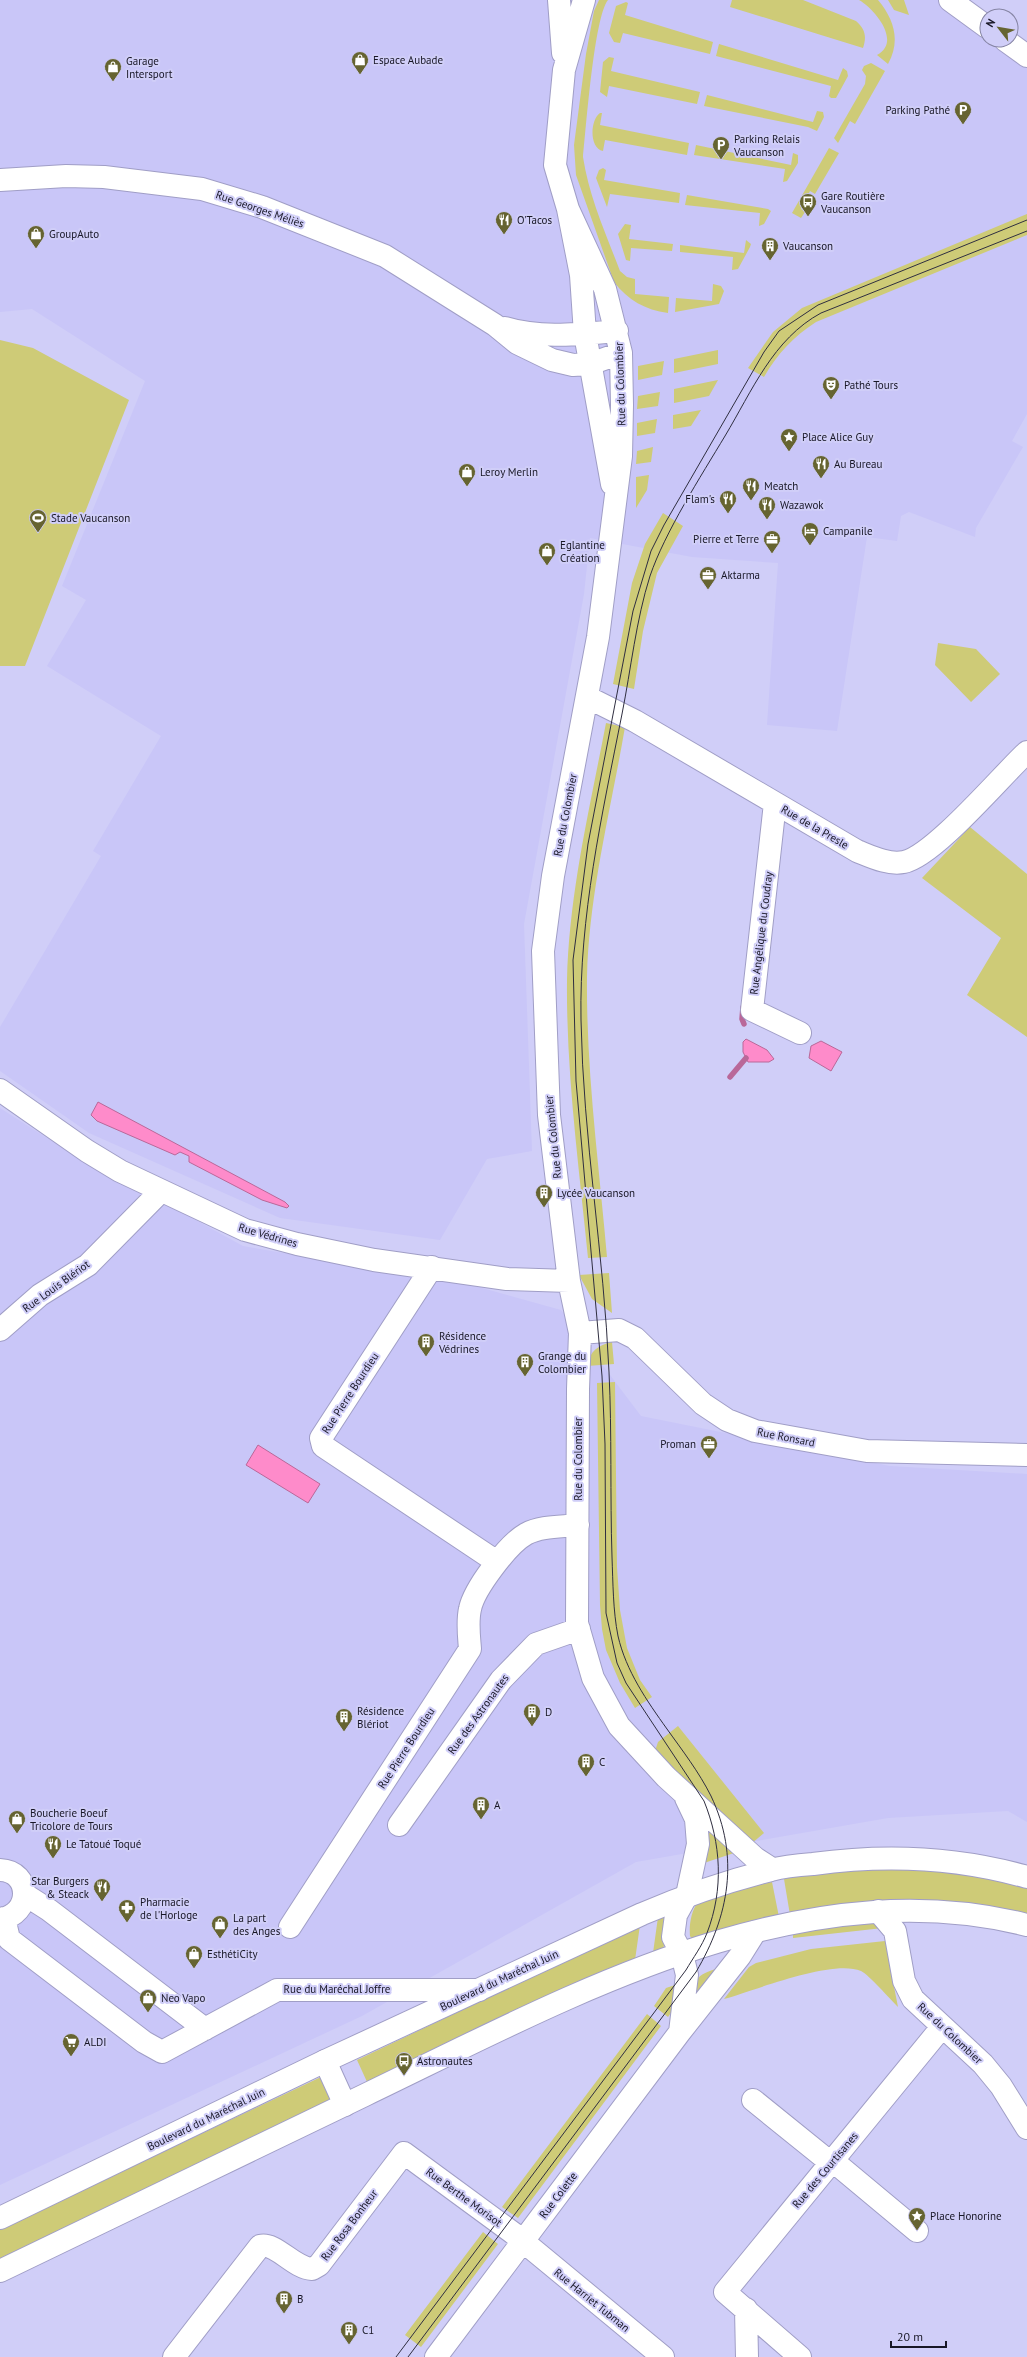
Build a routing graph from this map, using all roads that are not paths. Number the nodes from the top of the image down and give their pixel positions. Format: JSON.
{"nodes":[{"id":1,"x":559,"y":0,"type":"edge"},
{"id":2,"x":584,"y":0,"type":"edge"},
{"id":3,"x":950,"y":0,"type":"edge"},
{"id":4,"x":979,"y":21,"type":"edge"},
{"id":5,"x":1016,"y":48,"type":"edge"},
{"id":6,"x":1027,"y":56,"type":"edge"},
{"id":7,"x":564,"y":70,"type":"junction"},
{"id":8,"x":0,"y":180,"type":"edge"},
{"id":9,"x":568,"y":209,"type":"junction"},
{"id":10,"x":495,"y":325,"type":"junction"},
{"id":11,"x":617,"y":331,"type":"junction"},
{"id":12,"x":585,"y":334,"type":"junction"},
{"id":13,"x":621,"y":353,"type":"junction"},
{"id":14,"x":590,"y":364,"type":"junction"},
{"id":15,"x":615,"y":497,"type":"junction"},
{"id":16,"x":587,"y":697,"type":"junction"},
{"id":17,"x":1027,"y":752,"type":"edge"},
{"id":18,"x":775,"y":803,"type":"junction"},
{"id":19,"x":800,"y":1033,"type":"dead end"},
{"id":20,"x":0,"y":1090,"type":"edge"},
{"id":21,"x":161,"y":1191,"type":"junction"},
{"id":22,"x":432,"y":1267,"type":"junction"},
{"id":23,"x":569,"y":1281,"type":"junction"},
{"id":24,"x":3,"y":1322,"type":"edge"},
{"id":25,"x":580,"y":1333,"type":"junction"},
{"id":26,"x":1027,"y":1455,"type":"edge"},
{"id":27,"x":578,"y":1525,"type":"junction"},
{"id":28,"x":497,"y":1562,"type":"junction"},
{"id":29,"x":579,"y":1629,"type":"junction"},
{"id":30,"x":684,"y":1793,"type":"junction"},
{"id":31,"x":399,"y":1825,"type":"dead end"},
{"id":32,"x":772,"y":1869,"type":"junction"},
{"id":33,"x":0,"y":1870,"type":"edge"},
{"id":34,"x":1027,"y":1877,"type":"edge"},
{"id":35,"x":24,"y":1894,"type":"junction"},
{"id":36,"x":687,"y":1895,"type":"junction"},
{"id":37,"x":878,"y":1911,"type":"junction"},
{"id":38,"x":2,"y":1919,"type":"edge"},
{"id":39,"x":1027,"y":1925,"type":"edge"},
{"id":40,"x":290,"y":1927,"type":"dead end"},
{"id":41,"x":756,"y":1932,"type":"junction"},
{"id":42,"x":682,"y":1954,"type":"junction"},
{"id":43,"x":479,"y":1990,"type":"junction"},
{"id":44,"x":942,"y":2027,"type":"junction"},
{"id":45,"x":205,"y":2029,"type":"junction"},
{"id":46,"x":680,"y":2032,"type":"junction"},
{"id":47,"x":325,"y":2061,"type":"junction"},
{"id":48,"x":753,"y":2100,"type":"dead end"},
{"id":49,"x":345,"y":2105,"type":"junction"},
{"id":50,"x":1027,"y":2128,"type":"edge"},
{"id":51,"x":404,"y":2153,"type":"joint"},
{"id":52,"x":832,"y":2162,"type":"junction"},
{"id":53,"x":0,"y":2218,"type":"edge"},
{"id":54,"x":918,"y":2231,"type":"dead end"},
{"id":55,"x":523,"y":2241,"type":"junction"},
{"id":56,"x":0,"y":2271,"type":"edge"},
{"id":57,"x":746,"y":2308,"type":"junction"},
{"id":58,"x":174,"y":2357,"type":"edge"},
{"id":59,"x":436,"y":2357,"type":"edge"},
{"id":60,"x":663,"y":2357,"type":"edge"},
{"id":61,"x":747,"y":2357,"type":"edge"},
{"id":62,"x":800,"y":2357,"type":"edge"}],
"edges":[{"from":1,"to":7,"type":"street","name":"Rue du Colombier"},
{"from":2,"to":7,"type":"street","name":"Rue du Colombier"},
{"from":3,"to":4,"type":"street"},
{"from":5,"to":6,"type":"street"},
{"from":7,"to":9,"type":"street","name":"Rue du Colombier"},
{"from":8,"to":10,"type":"street","name":"Rue Georges Méliès"},
{"from":9,"to":11,"type":"street","name":"Rue du Colombier"},
{"from":9,"to":12,"type":"street","name":"Rue du Colombier"},
{"from":10,"to":12,"type":"street","name":"Rue Georges Méliès"},
{"from":10,"to":14,"type":"street","name":"Rue Georges Méliès"},
{"from":11,"to":12,"type":"street","name":"Rue Georges Méliès"},
{"from":11,"to":13,"type":"street","name":"Rue du Colombier"},
{"from":12,"to":14,"type":"street","name":"Rue du Colombier"},
{"from":13,"to":14,"type":"street","name":"Rue Georges Méliès"},
{"from":13,"to":15,"type":"street","name":"Rue du Colombier"},
{"from":14,"to":15,"type":"street","name":"Rue du Colombier"},
{"from":15,"to":16,"type":"street","name":"Rue du Colombier"},
{"from":16,"to":18,"type":"street","name":"Rue de la Presle"},
{"from":16,"to":23,"type":"street","name":"Rue du Colombier"},
{"from":17,"to":18,"type":"street","name":"Rue de la Presle"},
{"from":18,"to":19,"type":"street","name":"Rue Angélique du Coudray"},
{"from":20,"to":21,"type":"street","name":"Rue Védrines"},
{"from":21,"to":22,"type":"street","name":"Rue Védrines"},
{"from":21,"to":24,"type":"street","name":"Rue Louis Blériot"},
{"from":22,"to":23,"type":"street","name":"Rue Védrines"},
{"from":22,"to":28,"type":"street","name":"Rue Pierre Bourdieu"},
{"from":23,"to":25,"type":"street","name":"Rue du Colombier"},
{"from":25,"to":26,"type":"street","name":"Rue Ronsard"},
{"from":25,"to":27,"type":"street","name":"Rue du Colombier"},
{"from":27,"to":28,"type":"street","name":"Rue Pierre Bourdieu"},
{"from":27,"to":29,"type":"street","name":"Rue du Colombier"},
{"from":28,"to":40,"type":"street","name":"Rue Pierre Bourdieu"},
{"from":29,"to":30,"type":"street","name":"Rue du Colombier"},
{"from":29,"to":31,"type":"street","name":"Rue des Astronautes"},
{"from":30,"to":32,"type":"street","name":"Rue du Colombier"},
{"from":30,"to":36,"type":"street","name":"Rue du Colombier"},
{"from":32,"to":34,"type":"street","name":"Boulevard du Maréchal Juin"},
{"from":32,"to":36,"type":"street","name":"Boulevard du Maréchal Juin"},
{"from":33,"to":35,"type":"street"},
{"from":35,"to":38,"type":"street"},
{"from":35,"to":45,"type":"street"},
{"from":36,"to":42,"type":"street","name":"Rue du Colombier"},
{"from":36,"to":43,"type":"street","name":"Boulevard du Maréchal Juin"},
{"from":37,"to":39,"type":"street"},
{"from":37,"to":41,"type":"street"},
{"from":37,"to":44,"type":"street","name":"Rue du Colombier"},
{"from":38,"to":45,"type":"street","name":"Rue du Maréchal Joffre"},
{"from":41,"to":42,"type":"street"},
{"from":41,"to":46,"type":"street","name":"Rue Colette"},
{"from":42,"to":46,"type":"street","name":"Rue Colette"},
{"from":42,"to":49,"type":"street"},
{"from":43,"to":45,"type":"street","name":"Rue du Maréchal Joffre"},
{"from":43,"to":47,"type":"street","name":"Boulevard du Maréchal Juin"},
{"from":44,"to":50,"type":"street","name":"Rue du Colombier"},
{"from":44,"to":52,"type":"street","name":"Rue des Courtisanes"},
{"from":46,"to":55,"type":"street","name":"Rue Colette"},
{"from":47,"to":49,"type":"street"},
{"from":47,"to":53,"type":"street","name":"Boulevard du Maréchal Juin"},
{"from":48,"to":52,"type":"street"},
{"from":49,"to":56,"type":"street"},
{"from":51,"to":55,"type":"street","name":"Rue Berthe Morisot"},
{"from":51,"to":58,"type":"street","name":"Rue Rosa Bonheur"},
{"from":52,"to":54,"type":"street"},
{"from":52,"to":57,"type":"street","name":"Rue des Courtisanes"},
{"from":55,"to":59,"type":"street","name":"Rue Colette"},
{"from":55,"to":60,"type":"street","name":"Rue Harriet Tubman"},
{"from":57,"to":61,"type":"street"},
{"from":57,"to":62,"type":"street","name":"Rue des Courtisanes"}]}
